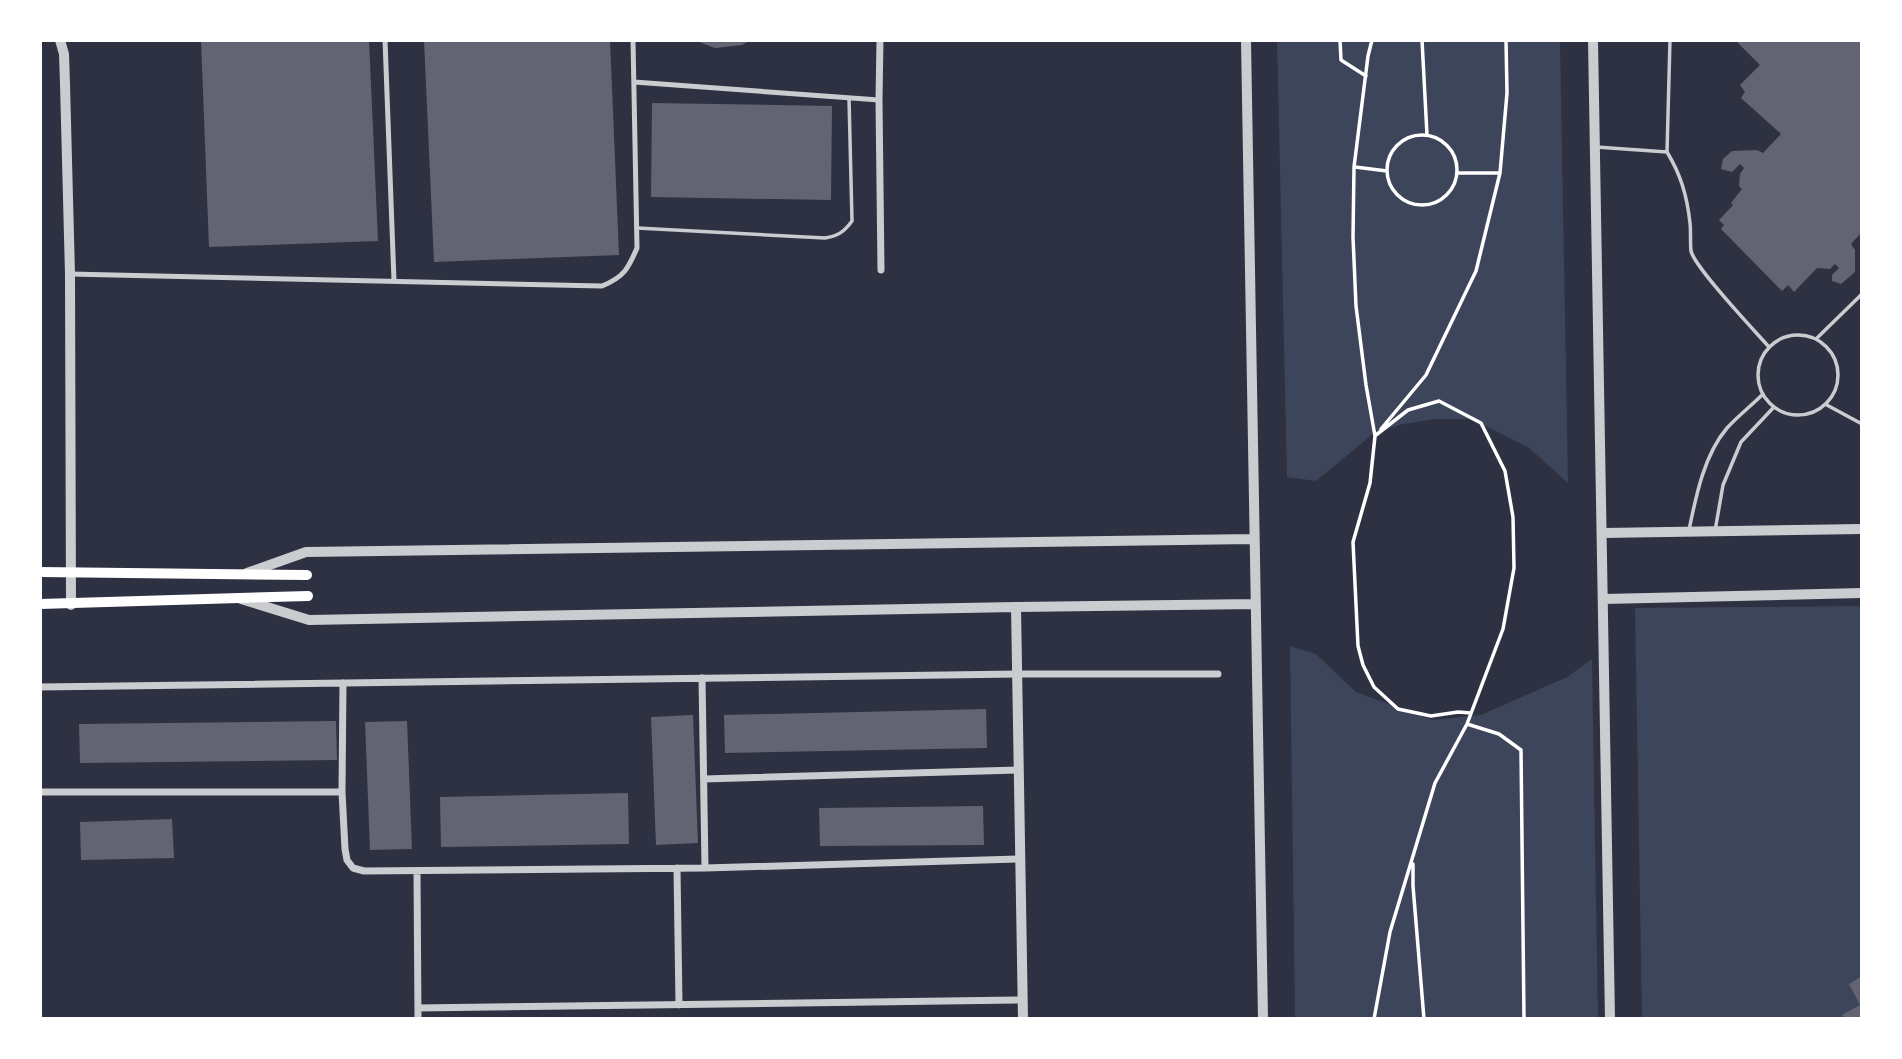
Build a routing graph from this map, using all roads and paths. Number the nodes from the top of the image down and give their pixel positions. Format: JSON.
{"nodes":[{"id":1,"x":60,"y":40,"type":"edge"},
{"id":2,"x":385,"y":40,"type":"edge"},
{"id":3,"x":633,"y":40,"type":"edge"},
{"id":4,"x":880,"y":40,"type":"edge"},
{"id":5,"x":1246,"y":40,"type":"edge"},
{"id":6,"x":1340,"y":40,"type":"edge"},
{"id":7,"x":1372,"y":40,"type":"edge"},
{"id":8,"x":1423,"y":40,"type":"edge"},
{"id":9,"x":1506,"y":40,"type":"edge"},
{"id":10,"x":1593,"y":40,"type":"edge"},
{"id":11,"x":1670,"y":40,"type":"edge"},
{"id":12,"x":1366,"y":76,"type":"junction"},
{"id":13,"x":634,"y":82,"type":"junction"},
{"id":14,"x":849,"y":98,"type":"junction"},
{"id":15,"x":879,"y":100,"type":"junction"},
{"id":16,"x":1427,"y":135,"type":"junction"},
{"id":17,"x":1595,"y":147,"type":"junction"},
{"id":18,"x":1667,"y":152,"type":"junction"},
{"id":19,"x":1354,"y":167,"type":"junction"},
{"id":20,"x":1387,"y":171,"type":"junction"},
{"id":21,"x":1457,"y":173,"type":"junction"},
{"id":22,"x":1500,"y":173,"type":"junction"},
{"id":23,"x":637,"y":228,"type":"junction"},
{"id":24,"x":881,"y":270,"type":"dead end"},
{"id":25,"x":70,"y":274,"type":"junction"},
{"id":26,"x":394,"y":281,"type":"junction"},
{"id":27,"x":1862,"y":294,"type":"edge"},
{"id":28,"x":1816,"y":339,"type":"junction"},
{"id":29,"x":1769,"y":347,"type":"junction"},
{"id":30,"x":1763,"y":394,"type":"junction"},
{"id":31,"x":1825,"y":404,"type":"junction"},
{"id":32,"x":1774,"y":407,"type":"junction"},
{"id":33,"x":1862,"y":424,"type":"edge"},
{"id":34,"x":1375,"y":436,"type":"junction"},
{"id":35,"x":1862,"y":528,"type":"edge"},
{"id":36,"x":1715,"y":531,"type":"junction"},
{"id":37,"x":1688,"y":532,"type":"junction"},
{"id":38,"x":1603,"y":533,"type":"junction"},
{"id":39,"x":1254,"y":538,"type":"junction"},
{"id":40,"x":40,"y":572,"type":"edge"},
{"id":41,"x":70,"y":572,"type":"junction"},
{"id":42,"x":243,"y":574,"type":"junction"},
{"id":43,"x":307,"y":575,"type":"dead end"},
{"id":44,"x":1862,"y":593,"type":"edge"},
{"id":45,"x":308,"y":596,"type":"dead end"},
{"id":46,"x":1604,"y":598,"type":"junction"},
{"id":47,"x":240,"y":599,"type":"junction"},
{"id":48,"x":40,"y":604,"type":"edge"},
{"id":49,"x":1256,"y":604,"type":"junction"},
{"id":50,"x":71,"y":605,"type":"junction"},
{"id":51,"x":1016,"y":607,"type":"junction"},
{"id":52,"x":1018,"y":674,"type":"junction"},
{"id":53,"x":1218,"y":674,"type":"dead end"},
{"id":54,"x":702,"y":678,"type":"junction"},
{"id":55,"x":343,"y":683,"type":"junction"},
{"id":56,"x":40,"y":687,"type":"edge"},
{"id":57,"x":1471,"y":713,"type":"junction"},
{"id":58,"x":1467,"y":724,"type":"junction"},
{"id":59,"x":1019,"y":770,"type":"junction"},
{"id":60,"x":704,"y":779,"type":"junction"},
{"id":61,"x":40,"y":792,"type":"edge"},
{"id":62,"x":342,"y":792,"type":"junction"},
{"id":63,"x":1413,"y":857,"type":"junction"},
{"id":64,"x":1021,"y":859,"type":"junction"},
{"id":65,"x":677,"y":868,"type":"junction"},
{"id":66,"x":705,"y":868,"type":"junction"},
{"id":67,"x":417,"y":871,"type":"junction"},
{"id":68,"x":1023,"y":1000,"type":"junction"},
{"id":69,"x":679,"y":1005,"type":"junction"},
{"id":70,"x":418,"y":1008,"type":"junction"},
{"id":71,"x":418,"y":1019,"type":"edge"},
{"id":72,"x":1023,"y":1019,"type":"edge"},
{"id":73,"x":1263,"y":1019,"type":"edge"},
{"id":74,"x":1374,"y":1019,"type":"edge"},
{"id":75,"x":1424,"y":1019,"type":"edge"},
{"id":76,"x":1524,"y":1019,"type":"edge"},
{"id":77,"x":1610,"y":1019,"type":"edge"}],
"edges":[{"from":1,"to":25,"type":"street"},
{"from":2,"to":26,"type":"street"},
{"from":3,"to":13,"type":"street"},
{"from":4,"to":15,"type":"street"},
{"from":5,"to":39,"type":"street"},
{"from":6,"to":12,"type":"path"},
{"from":7,"to":12,"type":"path"},
{"from":8,"to":16,"type":"path"},
{"from":9,"to":22,"type":"path"},
{"from":10,"to":17,"type":"street"},
{"from":11,"to":18,"type":"lane"},
{"from":12,"to":19,"type":"path"},
{"from":13,"to":14,"type":"street"},
{"from":13,"to":23,"type":"street"},
{"from":14,"to":15,"type":"street"},
{"from":14,"to":23,"type":"lane"},
{"from":15,"to":24,"type":"street"},
{"from":16,"to":20,"type":"path"},
{"from":16,"to":21,"type":"path"},
{"from":17,"to":18,"type":"lane"},
{"from":17,"to":38,"type":"street"},
{"from":18,"to":29,"type":"lane"},
{"from":19,"to":20,"type":"path"},
{"from":19,"to":34,"type":"path"},
{"from":20,"to":21,"type":"path"},
{"from":21,"to":22,"type":"path"},
{"from":22,"to":34,"type":"path"},
{"from":23,"to":26,"type":"street"},
{"from":25,"to":26,"type":"street"},
{"from":25,"to":41,"type":"street"},
{"from":27,"to":28,"type":"lane"},
{"from":28,"to":29,"type":"lane"},
{"from":28,"to":31,"type":"lane"},
{"from":29,"to":30,"type":"lane"},
{"from":30,"to":32,"type":"lane"},
{"from":30,"to":37,"type":"lane"},
{"from":31,"to":32,"type":"lane"},
{"from":31,"to":33,"type":"lane"},
{"from":32,"to":36,"type":"lane"},
{"from":34,"to":57,"type":"path"},
{"from":34,"to":57,"type":"path"},
{"from":35,"to":36,"type":"street"},
{"from":36,"to":37,"type":"street"},
{"from":37,"to":38,"type":"street"},
{"from":38,"to":46,"type":"street"},
{"from":39,"to":42,"type":"street"},
{"from":39,"to":49,"type":"street"},
{"from":40,"to":41,"type":"main road"},
{"from":41,"to":42,"type":"main road"},
{"from":41,"to":50,"type":"street"},
{"from":42,"to":43,"type":"main road"},
{"from":44,"to":46,"type":"street"},
{"from":45,"to":47,"type":"main road"},
{"from":46,"to":77,"type":"street"},
{"from":47,"to":50,"type":"main road"},
{"from":47,"to":51,"type":"street"},
{"from":48,"to":50,"type":"main road"},
{"from":49,"to":51,"type":"street"},
{"from":49,"to":73,"type":"street"},
{"from":51,"to":52,"type":"street"},
{"from":52,"to":53,"type":"street"},
{"from":52,"to":54,"type":"street"},
{"from":52,"to":59,"type":"street"},
{"from":54,"to":55,"type":"street"},
{"from":54,"to":60,"type":"street"},
{"from":55,"to":56,"type":"street"},
{"from":55,"to":62,"type":"street"},
{"from":57,"to":58,"type":"path"},
{"from":58,"to":63,"type":"path"},
{"from":58,"to":76,"type":"path"},
{"from":59,"to":60,"type":"street"},
{"from":59,"to":64,"type":"street"},
{"from":60,"to":66,"type":"street"},
{"from":61,"to":62,"type":"street"},
{"from":62,"to":67,"type":"street"},
{"from":63,"to":74,"type":"path"},
{"from":63,"to":75,"type":"path"},
{"from":64,"to":66,"type":"street"},
{"from":64,"to":68,"type":"street"},
{"from":65,"to":66,"type":"street"},
{"from":65,"to":67,"type":"street"},
{"from":65,"to":69,"type":"street"},
{"from":67,"to":70,"type":"street"},
{"from":68,"to":69,"type":"street"},
{"from":68,"to":72,"type":"street"},
{"from":69,"to":70,"type":"street"},
{"from":70,"to":71,"type":"street"}]}
